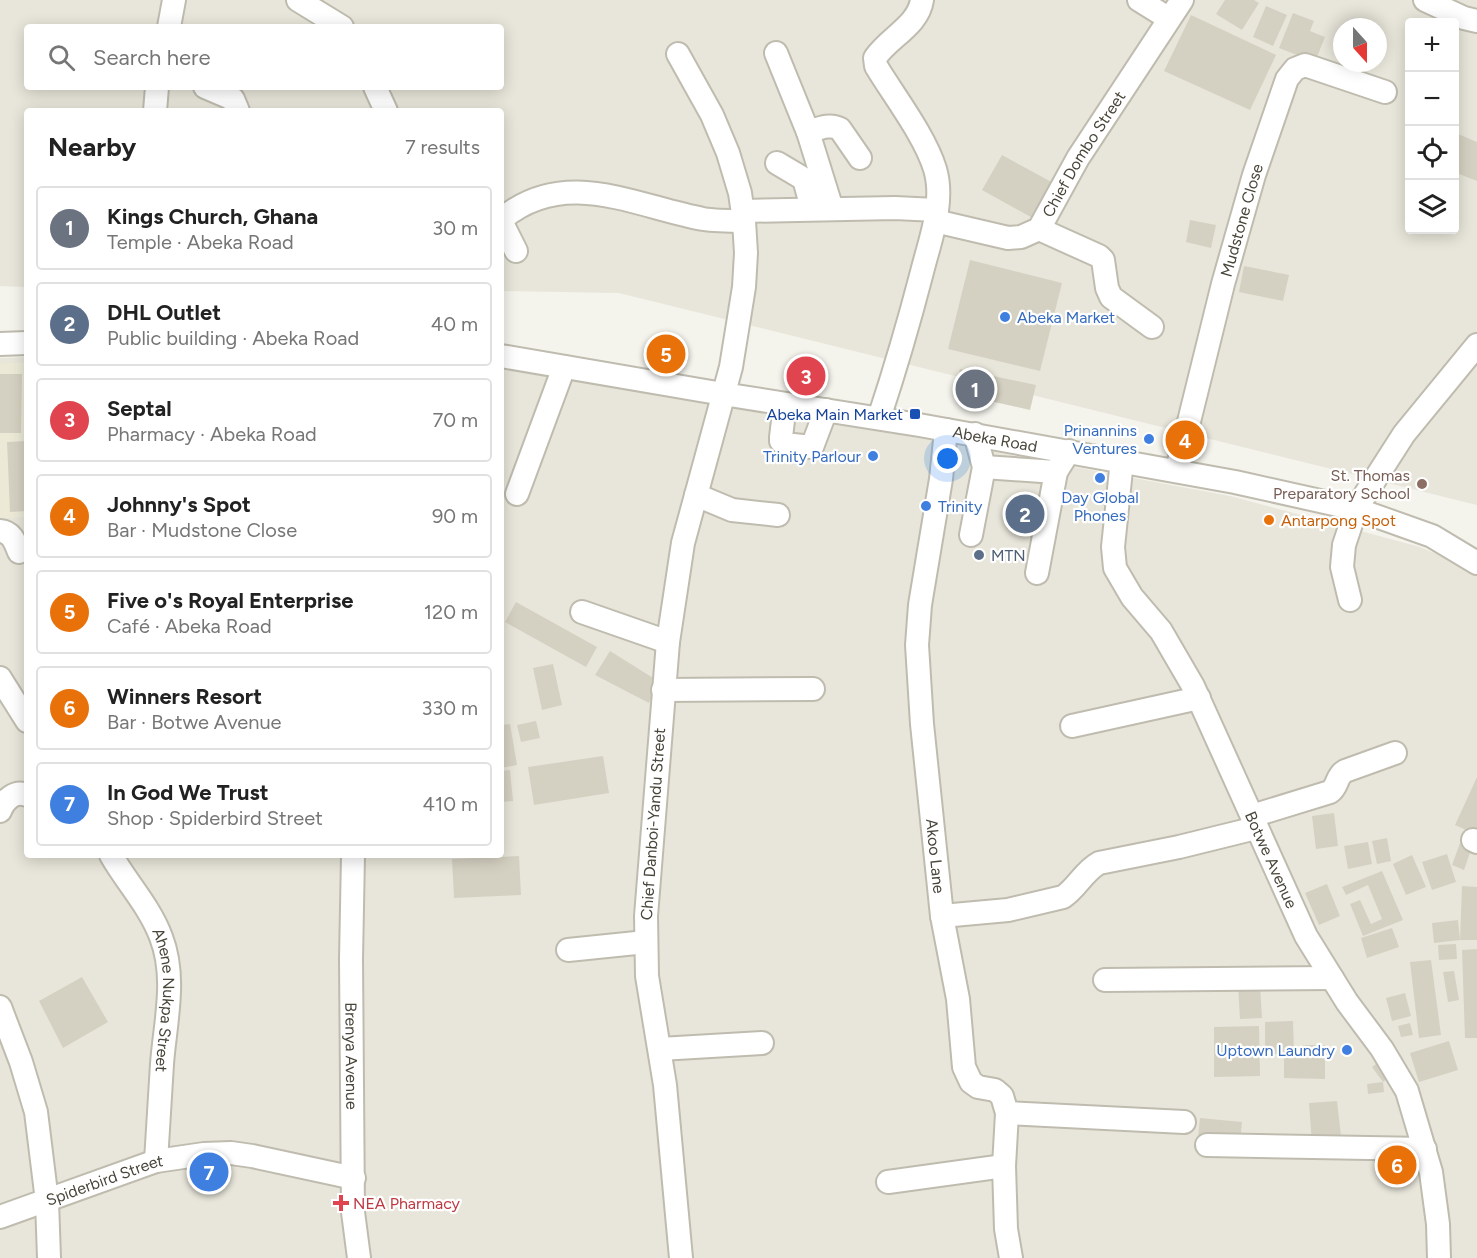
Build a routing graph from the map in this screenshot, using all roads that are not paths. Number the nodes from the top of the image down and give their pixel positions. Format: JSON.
{"nodes":[{"id":1,"x":174,"y":0,"type":"edge"},
{"id":2,"x":298,"y":0,"type":"edge"},
{"id":3,"x":922,"y":0,"type":"edge"},
{"id":4,"x":1139,"y":0,"type":"edge"},
{"id":5,"x":1182,"y":0,"type":"edge"},
{"id":6,"x":1425,"y":0,"type":"edge"},
{"id":7,"x":1168,"y":18,"type":"junction"},
{"id":8,"x":1477,"y":21,"type":"edge"},
{"id":9,"x":170,"y":24,"type":"edge"},
{"id":10,"x":337,"y":24,"type":"edge"},
{"id":11,"x":776,"y":53,"type":"dead end"},
{"id":12,"x":678,"y":54,"type":"dead end"},
{"id":13,"x":157,"y":90,"type":"edge"},
{"id":14,"x":212,"y":90,"type":"edge"},
{"id":15,"x":376,"y":90,"type":"edge"},
{"id":16,"x":1385,"y":92,"type":"dead end"},
{"id":17,"x":155,"y":108,"type":"edge"},
{"id":18,"x":237,"y":108,"type":"edge"},
{"id":19,"x":385,"y":108,"type":"edge"},
{"id":20,"x":807,"y":132,"type":"junction"},
{"id":21,"x":860,"y":158,"type":"dead end"},
{"id":22,"x":777,"y":163,"type":"dead end"},
{"id":23,"x":822,"y":209,"type":"junction"},
{"id":24,"x":744,"y":216,"type":"junction"},
{"id":25,"x":935,"y":216,"type":"junction"},
{"id":26,"x":504,"y":217,"type":"edge"},
{"id":27,"x":504,"y":227,"type":"edge"},
{"id":28,"x":1039,"y":229,"type":"junction"},
{"id":29,"x":516,"y":251,"type":"dead end"},
{"id":30,"x":1152,"y":327,"type":"dead end"},
{"id":31,"x":24,"y":343,"type":"edge"},
{"id":32,"x":0,"y":344,"type":"edge"},
{"id":33,"x":1477,"y":345,"type":"edge"},
{"id":34,"x":504,"y":358,"type":"edge"},
{"id":35,"x":564,"y":368,"type":"junction"},
{"id":36,"x":723,"y":394,"type":"junction"},
{"id":37,"x":785,"y":404,"type":"junction"},
{"id":38,"x":826,"y":410,"type":"junction"},
{"id":39,"x":879,"y":418,"type":"junction"},
{"id":40,"x":946,"y":430,"type":"junction"},
{"id":41,"x":975,"y":434,"type":"junction"},
{"id":42,"x":1069,"y":451,"type":"junction"},
{"id":43,"x":1122,"y":460,"type":"junction"},
{"id":44,"x":984,"y":467,"type":"junction"},
{"id":45,"x":1177,"y":470,"type":"junction"},
{"id":46,"x":1056,"y":472,"type":"junction"},
{"id":47,"x":517,"y":494,"type":"dead end"},
{"id":48,"x":696,"y":495,"type":"junction"},
{"id":49,"x":1356,"y":508,"type":"junction"},
{"id":50,"x":778,"y":515,"type":"dead end"},
{"id":51,"x":0,"y":531,"type":"edge"},
{"id":52,"x":971,"y":535,"type":"dead end"},
{"id":53,"x":19,"y":552,"type":"dead end"},
{"id":54,"x":1477,"y":563,"type":"edge"},
{"id":55,"x":1038,"y":573,"type":"dead end"},
{"id":56,"x":1350,"y":600,"type":"dead end"},
{"id":57,"x":582,"y":612,"type":"dead end"},
{"id":58,"x":668,"y":642,"type":"junction"},
{"id":59,"x":0,"y":678,"type":"edge"},
{"id":60,"x":813,"y":689,"type":"dead end"},
{"id":61,"x":663,"y":690,"type":"junction"},
{"id":62,"x":1198,"y":698,"type":"junction"},
{"id":63,"x":24,"y":716,"type":"edge"},
{"id":64,"x":1072,"y":726,"type":"dead end"},
{"id":65,"x":1395,"y":753,"type":"dead end"},
{"id":66,"x":24,"y":794,"type":"edge"},
{"id":67,"x":0,"y":811,"type":"edge"},
{"id":68,"x":1254,"y":822,"type":"junction"},
{"id":69,"x":113,"y":858,"type":"edge"},
{"id":70,"x":353,"y":858,"type":"edge"},
{"id":71,"x":942,"y":916,"type":"junction"},
{"id":72,"x":646,"y":942,"type":"junction"},
{"id":73,"x":568,"y":950,"type":"dead end"},
{"id":74,"x":1332,"y":978,"type":"junction"},
{"id":75,"x":1105,"y":980,"type":"dead end"},
{"id":76,"x":0,"y":1007,"type":"edge"},
{"id":77,"x":762,"y":1043,"type":"dead end"},
{"id":78,"x":660,"y":1049,"type":"junction"},
{"id":79,"x":10,"y":1064,"type":"edge"},
{"id":80,"x":1006,"y":1113,"type":"junction"},
{"id":81,"x":1184,"y":1122,"type":"dead end"},
{"id":82,"x":1207,"y":1146,"type":"dead end"},
{"id":83,"x":1425,"y":1149,"type":"junction"},
{"id":84,"x":156,"y":1161,"type":"junction"},
{"id":85,"x":1005,"y":1166,"type":"junction"},
{"id":86,"x":354,"y":1178,"type":"junction"},
{"id":87,"x":888,"y":1182,"type":"dead end"},
{"id":88,"x":47,"y":1201,"type":"junction"},
{"id":89,"x":0,"y":1217,"type":"edge"},
{"id":90,"x":50,"y":1258,"type":"edge"},
{"id":91,"x":359,"y":1258,"type":"edge"},
{"id":92,"x":681,"y":1258,"type":"edge"},
{"id":93,"x":1011,"y":1258,"type":"edge"},
{"id":94,"x":1439,"y":1258,"type":"edge"}],
"edges":[{"from":1,"to":9,"type":"street"},
{"from":2,"to":10,"type":"street"},
{"from":3,"to":25,"type":"street"},
{"from":4,"to":7,"type":"street"},
{"from":5,"to":7,"type":"street","name":"Chief Dombo Street"},
{"from":6,"to":8,"type":"street"},
{"from":7,"to":28,"type":"street","name":"Chief Dombo Street"},
{"from":11,"to":20,"type":"street"},
{"from":12,"to":24,"type":"street","name":"Chief Danboi-Yandu Street"},
{"from":13,"to":17,"type":"street"},
{"from":14,"to":18,"type":"street"},
{"from":15,"to":19,"type":"street"},
{"from":16,"to":45,"type":"street","name":"Mudstone Close"},
{"from":20,"to":21,"type":"street"},
{"from":20,"to":23,"type":"street"},
{"from":22,"to":23,"type":"street"},
{"from":23,"to":24,"type":"street","name":"Chief Dombo Street"},
{"from":23,"to":25,"type":"street","name":"Chief Dombo Street"},
{"from":24,"to":26,"type":"street","name":"Chief Dombo Street"},
{"from":24,"to":36,"type":"street","name":"Chief Danboi-Yandu Street"},
{"from":25,"to":28,"type":"street","name":"Chief Dombo Street"},
{"from":25,"to":39,"type":"street"},
{"from":27,"to":29,"type":"street","name":"Chief Dombo Street"},
{"from":28,"to":30,"type":"street"},
{"from":31,"to":32,"type":"street"},
{"from":33,"to":49,"type":"street"},
{"from":34,"to":35,"type":"street","name":"Abeka Road"},
{"from":35,"to":36,"type":"street","name":"Abeka Road"},
{"from":35,"to":47,"type":"street"},
{"from":36,"to":37,"type":"street","name":"Abeka Road"},
{"from":36,"to":48,"type":"street","name":"Chief Danboi-Yandu Street"},
{"from":37,"to":38,"type":"street","name":"Abeka Road"},
{"from":37,"to":38,"type":"street"},
{"from":38,"to":39,"type":"street","name":"Abeka Road"},
{"from":39,"to":40,"type":"street","name":"Abeka Road"},
{"from":40,"to":41,"type":"street","name":"Abeka Road"},
{"from":40,"to":71,"type":"street","name":"Akoo Lane"},
{"from":41,"to":42,"type":"street","name":"Abeka Road"},
{"from":41,"to":44,"type":"street"},
{"from":42,"to":43,"type":"street","name":"Abeka Road"},
{"from":42,"to":46,"type":"street"},
{"from":43,"to":45,"type":"street","name":"Abeka Road"},
{"from":43,"to":62,"type":"street","name":"Botwe Avenue"},
{"from":44,"to":46,"type":"street"},
{"from":44,"to":52,"type":"street"},
{"from":45,"to":49,"type":"street","name":"Abeka Road"},
{"from":46,"to":55,"type":"street"},
{"from":48,"to":50,"type":"street"},
{"from":48,"to":58,"type":"street","name":"Chief Danboi-Yandu Street"},
{"from":49,"to":54,"type":"street","name":"Abeka Road"},
{"from":49,"to":56,"type":"street"},
{"from":51,"to":53,"type":"street"},
{"from":57,"to":58,"type":"street"},
{"from":58,"to":61,"type":"street","name":"Chief Danboi-Yandu Street"},
{"from":59,"to":63,"type":"street"},
{"from":60,"to":61,"type":"street"},
{"from":61,"to":72,"type":"street","name":"Chief Danboi-Yandu Street"},
{"from":62,"to":64,"type":"street"},
{"from":62,"to":68,"type":"street","name":"Botwe Avenue"},
{"from":65,"to":68,"type":"street"},
{"from":66,"to":67,"type":"street"},
{"from":68,"to":71,"type":"street"},
{"from":68,"to":74,"type":"street","name":"Botwe Avenue"},
{"from":69,"to":84,"type":"street","name":"Ahene Nukpa Street"},
{"from":70,"to":86,"type":"street","name":"Brenya Avenue"},
{"from":71,"to":80,"type":"street","name":"Akoo Lane"},
{"from":72,"to":73,"type":"street"},
{"from":72,"to":78,"type":"street","name":"Chief Danboi-Yandu Street"},
{"from":74,"to":75,"type":"street"},
{"from":74,"to":83,"type":"street","name":"Botwe Avenue"},
{"from":76,"to":79,"type":"street"},
{"from":77,"to":78,"type":"street"},
{"from":78,"to":92,"type":"street","name":"Chief Danboi-Yandu Street"},
{"from":79,"to":88,"type":"street"},
{"from":80,"to":81,"type":"street"},
{"from":80,"to":85,"type":"street"},
{"from":82,"to":83,"type":"street"},
{"from":83,"to":94,"type":"street","name":"Botwe Avenue"},
{"from":84,"to":86,"type":"street","name":"Spiderbird Street"},
{"from":84,"to":88,"type":"street","name":"Spiderbird Street"},
{"from":85,"to":87,"type":"street"},
{"from":85,"to":93,"type":"street"},
{"from":86,"to":91,"type":"street","name":"Brenya Avenue"},
{"from":88,"to":89,"type":"street","name":"Spiderbird Street"},
{"from":88,"to":90,"type":"street"}]}
